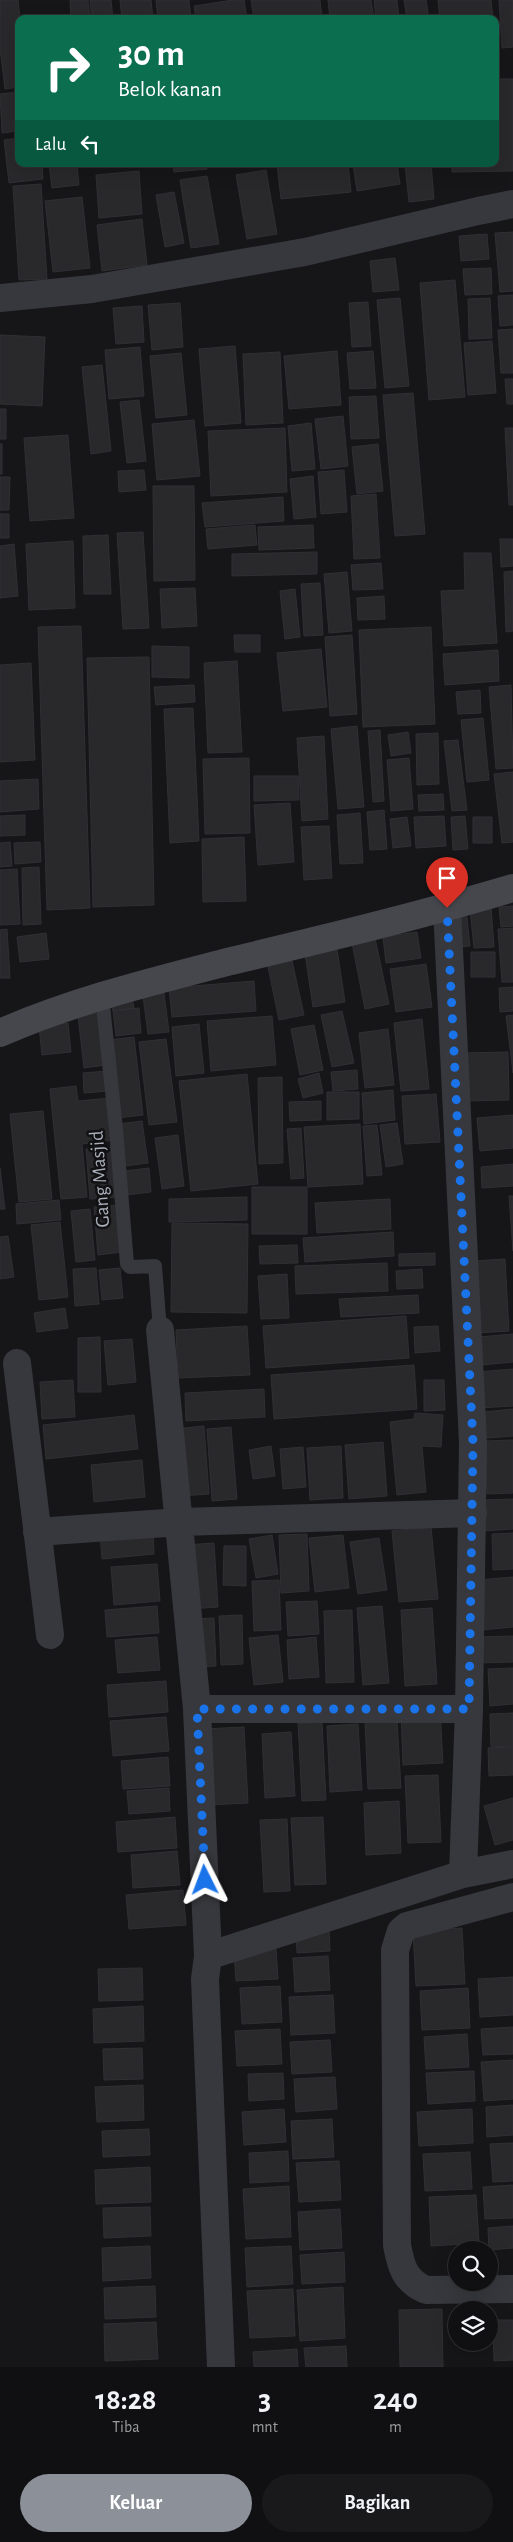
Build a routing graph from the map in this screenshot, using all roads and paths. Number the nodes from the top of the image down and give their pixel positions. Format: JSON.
{"nodes":[{"id":1,"x":513,"y":204,"type":"edge"},
{"id":2,"x":0,"y":298,"type":"edge"},
{"id":3,"x":513,"y":888,"type":"edge"},
{"id":4,"x":447,"y":908,"type":"junction"},
{"id":5,"x":102,"y":996,"type":"junction"},
{"id":6,"x":0,"y":1033,"type":"edge"},
{"id":7,"x":160,"y":1330,"type":"joint"},
{"id":8,"x":17,"y":1363,"type":"dead end"},
{"id":9,"x":472,"y":1513,"type":"junction"},
{"id":10,"x":180,"y":1522,"type":"junction"},
{"id":11,"x":37,"y":1532,"type":"junction"},
{"id":12,"x":50,"y":1635,"type":"dead end"},
{"id":13,"x":197,"y":1709,"type":"junction"},
{"id":14,"x":469,"y":1709,"type":"junction"},
{"id":15,"x":513,"y":1864,"type":"edge"},
{"id":16,"x":463,"y":1874,"type":"junction"},
{"id":17,"x":513,"y":1897,"type":"edge"},
{"id":18,"x":208,"y":1956,"type":"junction"},
{"id":19,"x":513,"y":2289,"type":"edge"},
{"id":20,"x":220,"y":2367,"type":"edge"}],
"edges":[{"from":1,"to":2,"type":"street"},
{"from":3,"to":4,"type":"street"},
{"from":4,"to":5,"type":"street"},
{"from":4,"to":9,"type":"street"},
{"from":5,"to":6,"type":"street"},
{"from":5,"to":7,"type":"lane","name":"Gang Masjid"},
{"from":7,"to":10,"type":"street"},
{"from":8,"to":11,"type":"street"},
{"from":9,"to":10,"type":"street"},
{"from":9,"to":14,"type":"street"},
{"from":10,"to":11,"type":"street"},
{"from":10,"to":13,"type":"street"},
{"from":11,"to":12,"type":"street"},
{"from":13,"to":14,"type":"street"},
{"from":13,"to":18,"type":"street"},
{"from":14,"to":16,"type":"street"},
{"from":15,"to":16,"type":"street"},
{"from":16,"to":18,"type":"street"},
{"from":17,"to":19,"type":"street"},
{"from":18,"to":20,"type":"street"}]}
